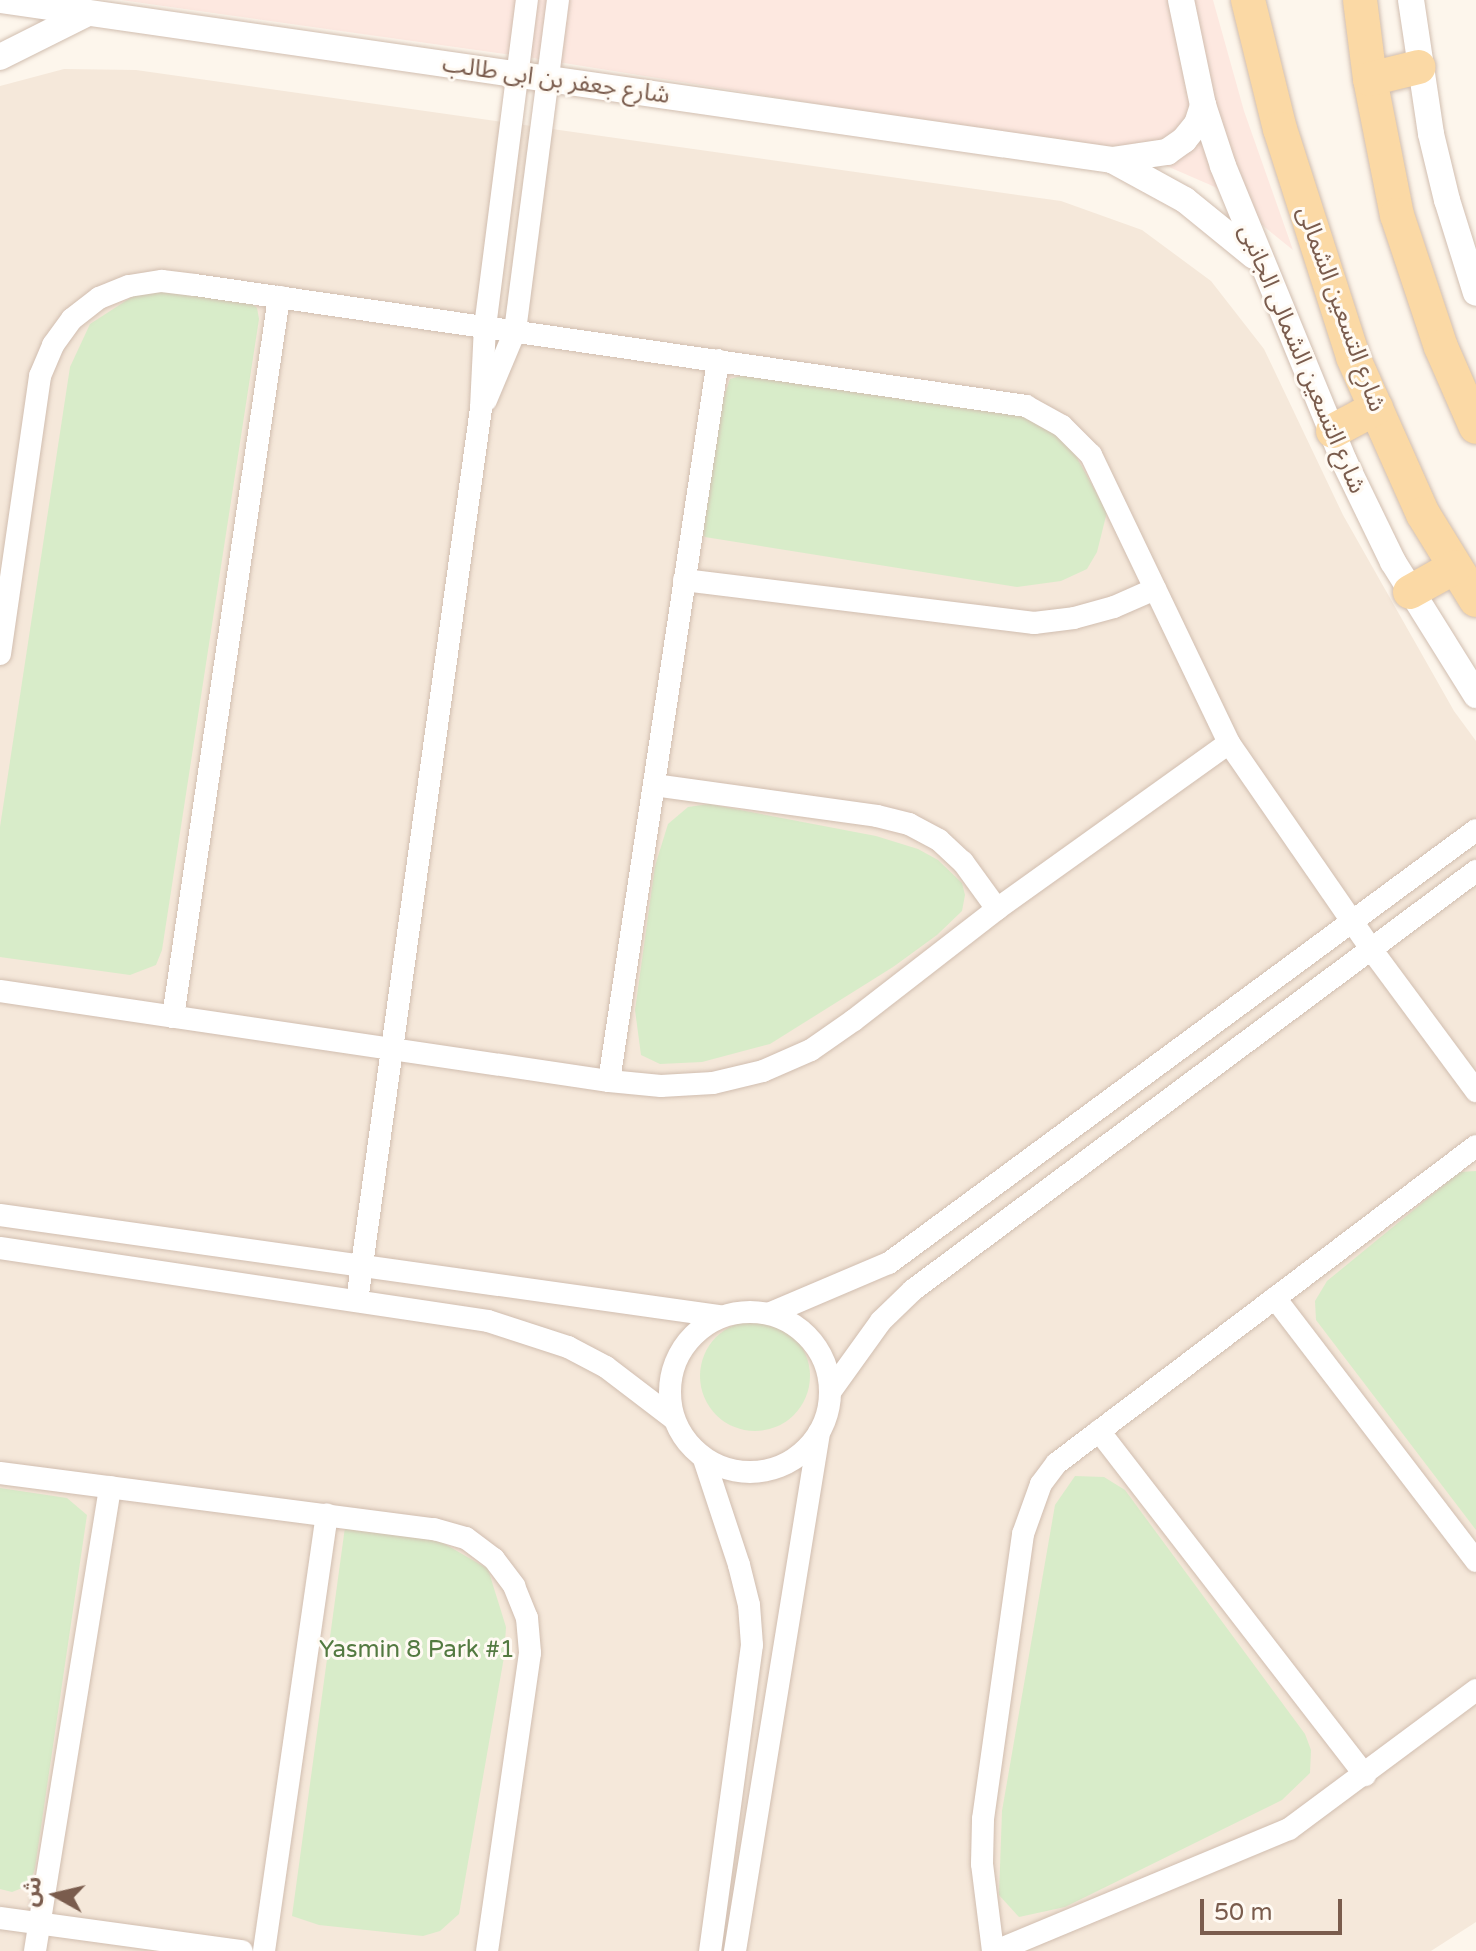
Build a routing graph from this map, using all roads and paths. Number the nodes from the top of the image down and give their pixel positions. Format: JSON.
{"nodes":[{"id":1,"x":0,"y":0,"type":"edge"},
{"id":2,"x":527,"y":0,"type":"edge"},
{"id":3,"x":558,"y":0,"type":"edge"},
{"id":4,"x":1181,"y":0,"type":"edge"},
{"id":5,"x":1248,"y":0,"type":"edge"},
{"id":6,"x":1360,"y":0,"type":"edge"},
{"id":7,"x":1411,"y":0,"type":"edge"},
{"id":8,"x":88,"y":13,"type":"junction"},
{"id":9,"x":0,"y":57,"type":"edge"},
{"id":10,"x":1419,"y":67,"type":"junction"},
{"id":11,"x":519,"y":75,"type":"junction"},
{"id":12,"x":551,"y":79,"type":"junction"},
{"id":13,"x":1370,"y":79,"type":"junction"},
{"id":14,"x":1203,"y":105,"type":"junction"},
{"id":15,"x":1112,"y":160,"type":"junction"},
{"id":16,"x":1262,"y":264,"type":"junction"},
{"id":17,"x":1476,"y":293,"type":"edge"},
{"id":18,"x":279,"y":297,"type":"junction"},
{"id":19,"x":485,"y":327,"type":"junction"},
{"id":20,"x":515,"y":331,"type":"junction"},
{"id":21,"x":718,"y":360,"type":"junction"},
{"id":22,"x":481,"y":408,"type":"junction"},
{"id":23,"x":1376,"y":408,"type":"junction"},
{"id":24,"x":1476,"y":427,"type":"edge"},
{"id":25,"x":1333,"y":431,"type":"junction"},
{"id":26,"x":1455,"y":567,"type":"junction"},
{"id":27,"x":684,"y":580,"type":"junction"},
{"id":28,"x":1155,"y":589,"type":"junction"},
{"id":29,"x":1410,"y":592,"type":"junction"},
{"id":30,"x":1476,"y":600,"type":"edge"},
{"id":31,"x":0,"y":654,"type":"edge"},
{"id":32,"x":1476,"y":695,"type":"edge"},
{"id":33,"x":1229,"y":743,"type":"junction"},
{"id":34,"x":654,"y":785,"type":"junction"},
{"id":35,"x":1476,"y":830,"type":"edge"},
{"id":36,"x":1476,"y":871,"type":"edge"},
{"id":37,"x":997,"y":909,"type":"junction"},
{"id":38,"x":1352,"y":922,"type":"junction"},
{"id":39,"x":1371,"y":949,"type":"junction"},
{"id":40,"x":0,"y":991,"type":"edge"},
{"id":41,"x":173,"y":1017,"type":"junction"},
{"id":42,"x":393,"y":1049,"type":"junction"},
{"id":43,"x":609,"y":1081,"type":"junction"},
{"id":44,"x":1476,"y":1091,"type":"edge"},
{"id":45,"x":1476,"y":1146,"type":"edge"},
{"id":46,"x":0,"y":1215,"type":"edge"},
{"id":47,"x":0,"y":1248,"type":"edge"},
{"id":48,"x":362,"y":1264,"type":"junction"},
{"id":49,"x":1275,"y":1298,"type":"junction"},
{"id":50,"x":357,"y":1301,"type":"junction"},
{"id":51,"x":771,"y":1313,"type":"junction"},
{"id":52,"x":720,"y":1316,"type":"junction"},
{"id":53,"x":830,"y":1392,"type":"junction"},
{"id":54,"x":673,"y":1418,"type":"junction"},
{"id":55,"x":1099,"y":1431,"type":"junction"},
{"id":56,"x":819,"y":1433,"type":"junction"},
{"id":57,"x":704,"y":1459,"type":"junction"},
{"id":58,"x":0,"y":1473,"type":"edge"},
{"id":59,"x":110,"y":1487,"type":"junction"},
{"id":60,"x":327,"y":1515,"type":"junction"},
{"id":61,"x":1476,"y":1561,"type":"edge"},
{"id":62,"x":1476,"y":1690,"type":"edge"},
{"id":63,"x":1365,"y":1775,"type":"junction"},
{"id":64,"x":0,"y":1918,"type":"edge"},
{"id":65,"x":40,"y":1925,"type":"junction"},
{"id":66,"x":35,"y":1951,"type":"edge"},
{"id":67,"x":242,"y":1951,"type":"edge"},
{"id":68,"x":264,"y":1951,"type":"edge"},
{"id":69,"x":487,"y":1951,"type":"edge"},
{"id":70,"x":710,"y":1951,"type":"edge"},
{"id":71,"x":735,"y":1951,"type":"edge"},
{"id":72,"x":994,"y":1951,"type":"edge"}],
"edges":[{"from":1,"to":8,"type":"street","name":"شارع جعفر بن ابى طالب"},
{"from":2,"to":11,"type":"street"},
{"from":3,"to":12,"type":"street"},
{"from":4,"to":14,"type":"street","name":"شارع التسعين الشمالى الجانبى"},
{"from":5,"to":23,"type":"main road","name":"شارع التسعين الشمالى"},
{"from":6,"to":13,"type":"main road"},
{"from":7,"to":10,"type":"street"},
{"from":8,"to":9,"type":"street"},
{"from":8,"to":11,"type":"street","name":"شارع جعفر بن ابى طالب"},
{"from":10,"to":13,"type":"main road"},
{"from":10,"to":17,"type":"street"},
{"from":11,"to":12,"type":"street","name":"شارع جعفر بن ابى طالب"},
{"from":11,"to":19,"type":"street"},
{"from":12,"to":15,"type":"street","name":"شارع جعفر بن ابى طالب"},
{"from":12,"to":20,"type":"street"},
{"from":13,"to":24,"type":"main road"},
{"from":14,"to":15,"type":"street","name":"شارع جعفر بن ابى طالب"},
{"from":14,"to":16,"type":"street","name":"شارع التسعين الشمالى الجانبى"},
{"from":15,"to":16,"type":"street","name":"شارع جعفر بن ابى طالب"},
{"from":16,"to":25,"type":"street","name":"شارع التسعين الشمالى الجانبى"},
{"from":18,"to":19,"type":"street"},
{"from":18,"to":31,"type":"street"},
{"from":18,"to":41,"type":"street"},
{"from":19,"to":20,"type":"street"},
{"from":19,"to":22,"type":"street"},
{"from":20,"to":21,"type":"street"},
{"from":20,"to":22,"type":"street"},
{"from":21,"to":27,"type":"street"},
{"from":21,"to":28,"type":"street"},
{"from":22,"to":42,"type":"street"},
{"from":23,"to":25,"type":"main road"},
{"from":23,"to":26,"type":"main road","name":"شارع التسعين الشمالى"},
{"from":25,"to":29,"type":"street","name":"شارع التسعين الشمالى الجانبى"},
{"from":26,"to":29,"type":"main road"},
{"from":26,"to":30,"type":"main road","name":"شارع التسعين الشمالى"},
{"from":27,"to":28,"type":"street"},
{"from":27,"to":34,"type":"street"},
{"from":28,"to":33,"type":"street"},
{"from":29,"to":32,"type":"street","name":"شارع التسعين الشمالى الجانبى"},
{"from":33,"to":37,"type":"street"},
{"from":33,"to":38,"type":"street"},
{"from":34,"to":37,"type":"street"},
{"from":34,"to":43,"type":"street"},
{"from":35,"to":38,"type":"street"},
{"from":36,"to":39,"type":"street"},
{"from":37,"to":43,"type":"street"},
{"from":38,"to":39,"type":"street"},
{"from":38,"to":51,"type":"street"},
{"from":39,"to":44,"type":"street"},
{"from":39,"to":53,"type":"street"},
{"from":40,"to":41,"type":"street"},
{"from":41,"to":42,"type":"street"},
{"from":42,"to":43,"type":"street"},
{"from":42,"to":48,"type":"street"},
{"from":45,"to":49,"type":"street"},
{"from":46,"to":48,"type":"street"},
{"from":47,"to":50,"type":"street"},
{"from":48,"to":50,"type":"street"},
{"from":48,"to":52,"type":"street"},
{"from":49,"to":55,"type":"street"},
{"from":49,"to":61,"type":"street"},
{"from":50,"to":54,"type":"street"},
{"from":51,"to":52,"type":"street"},
{"from":51,"to":53,"type":"street"},
{"from":52,"to":54,"type":"street"},
{"from":53,"to":56,"type":"street"},
{"from":54,"to":57,"type":"street"},
{"from":55,"to":63,"type":"street"},
{"from":55,"to":72,"type":"street"},
{"from":56,"to":57,"type":"street"},
{"from":56,"to":71,"type":"street"},
{"from":57,"to":70,"type":"street"},
{"from":58,"to":59,"type":"street"},
{"from":59,"to":60,"type":"street"},
{"from":59,"to":65,"type":"street"},
{"from":60,"to":68,"type":"street"},
{"from":60,"to":69,"type":"street"},
{"from":62,"to":63,"type":"street"},
{"from":63,"to":72,"type":"street"},
{"from":64,"to":65,"type":"street"},
{"from":65,"to":66,"type":"street"},
{"from":65,"to":67,"type":"street"}]}
